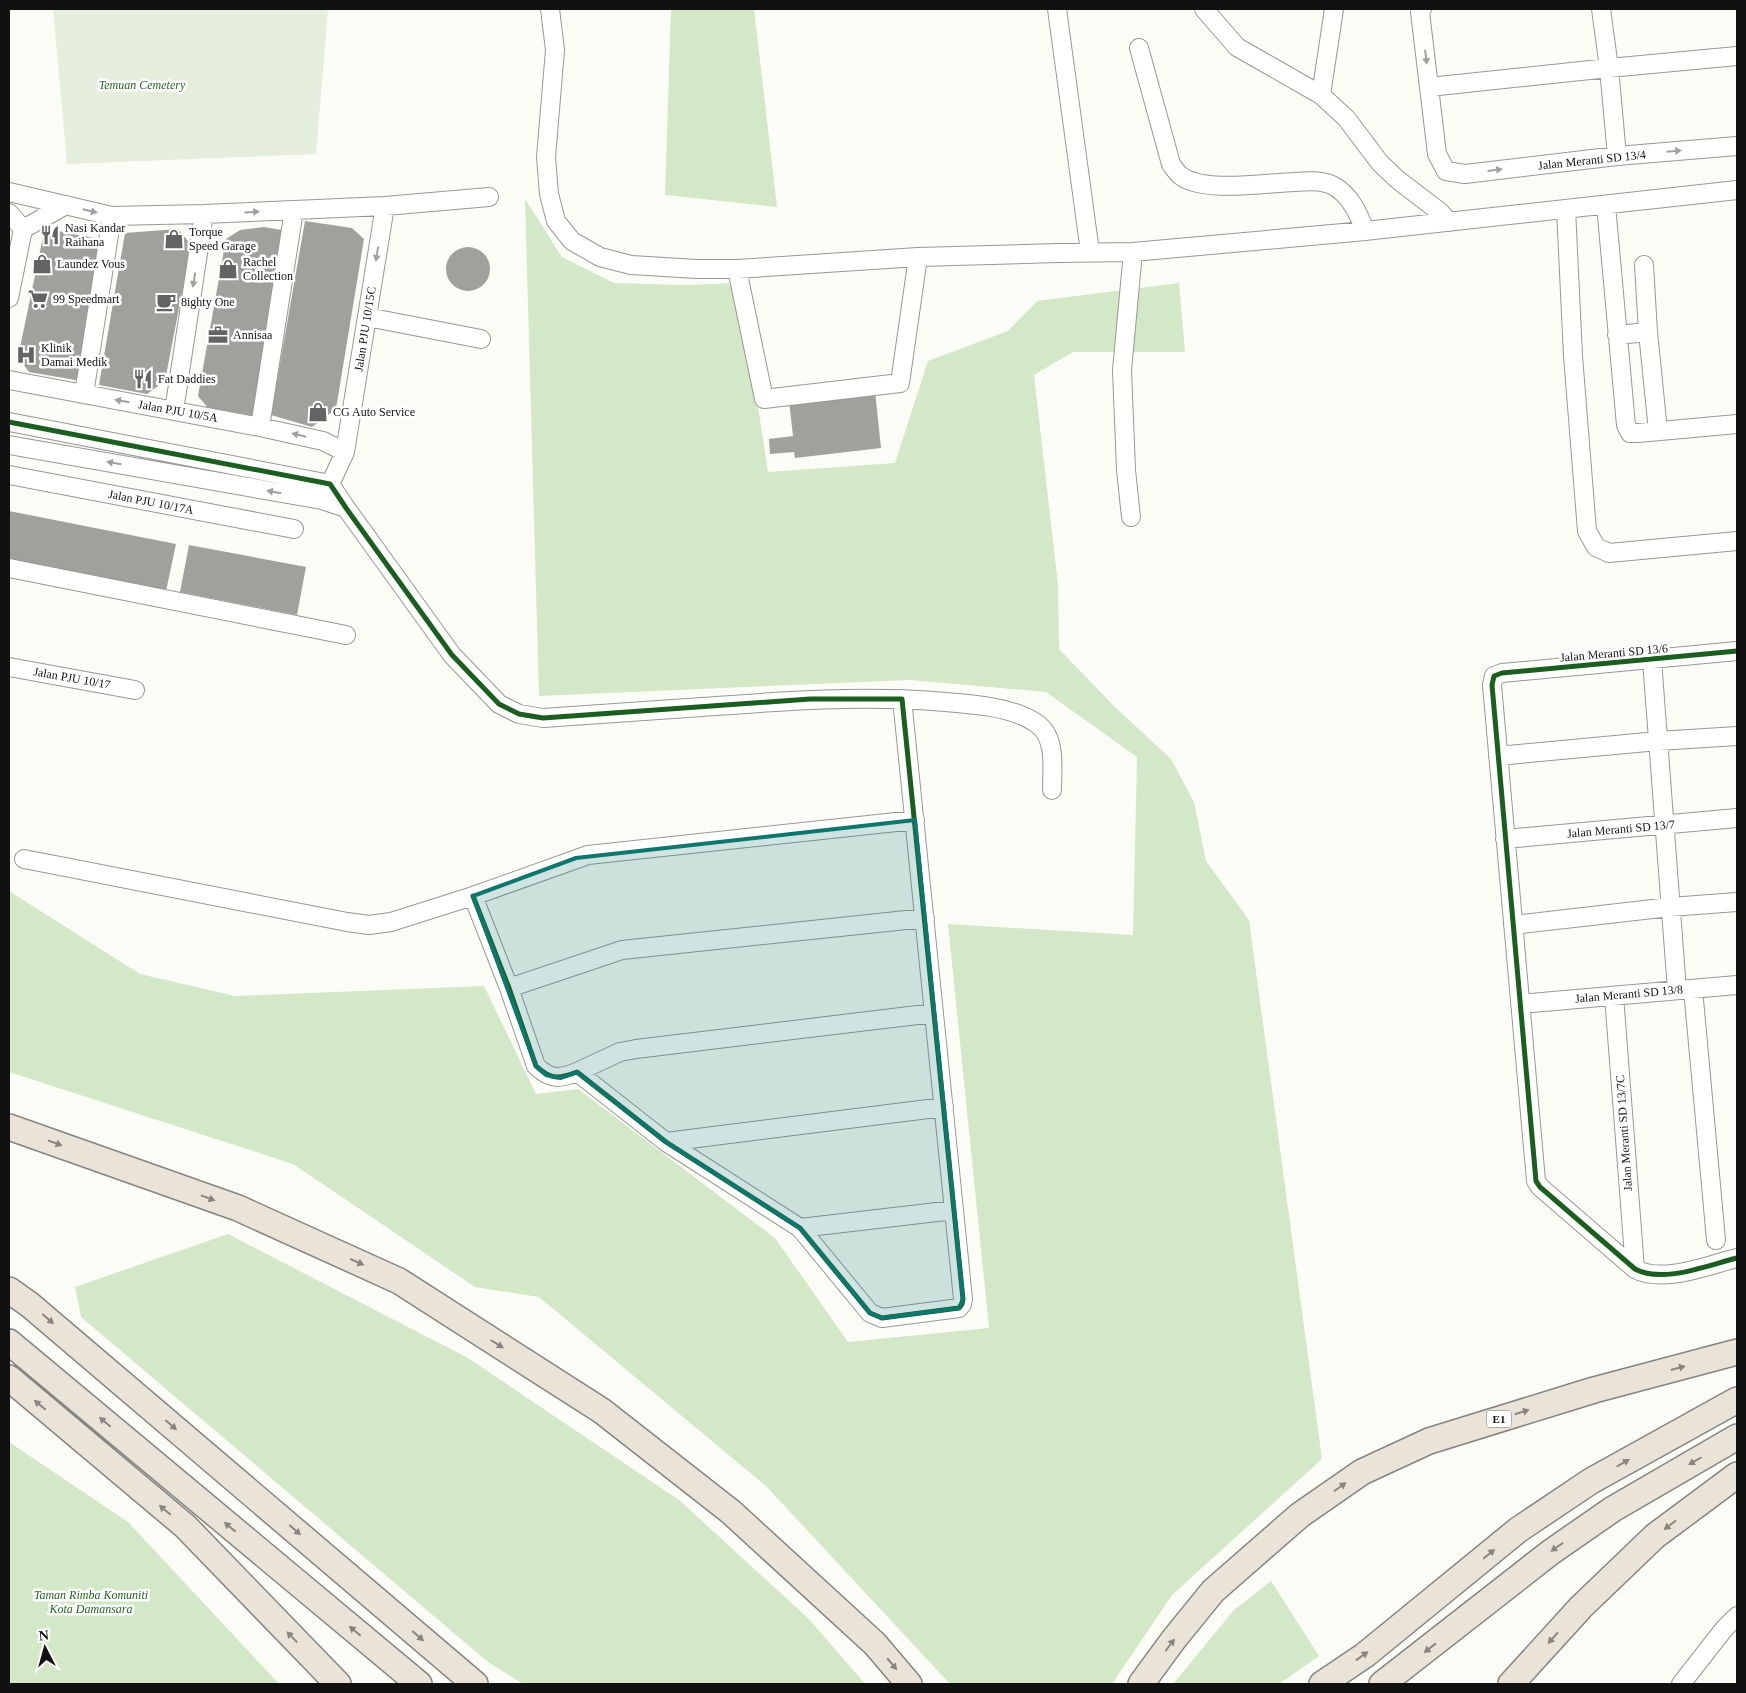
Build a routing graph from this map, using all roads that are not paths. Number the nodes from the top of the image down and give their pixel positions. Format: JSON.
{"nodes":[{"id":1,"x":550,"y":9,"type":"edge"},
{"id":2,"x":1057,"y":9,"type":"edge"},
{"id":3,"x":1204,"y":9,"type":"edge"},
{"id":4,"x":1334,"y":9,"type":"edge"},
{"id":5,"x":1422,"y":9,"type":"edge"},
{"id":6,"x":1601,"y":9,"type":"edge"},
{"id":7,"x":1139,"y":48,"type":"dead end"},
{"id":8,"x":1737,"y":56,"type":"edge"},
{"id":9,"x":1608,"y":68,"type":"junction"},
{"id":10,"x":1429,"y":87,"type":"junction"},
{"id":11,"x":1321,"y":95,"type":"junction"},
{"id":12,"x":1737,"y":146,"type":"edge"},
{"id":13,"x":1617,"y":156,"type":"junction"},
{"id":14,"x":1737,"y":190,"type":"edge"},
{"id":15,"x":9,"y":192,"type":"edge"},
{"id":16,"x":489,"y":197,"type":"dead end"},
{"id":17,"x":66,"y":205,"type":"junction"},
{"id":18,"x":1606,"y":205,"type":"junction"},
{"id":19,"x":385,"y":206,"type":"junction"},
{"id":20,"x":1566,"y":209,"type":"junction"},
{"id":21,"x":294,"y":210,"type":"junction"},
{"id":22,"x":9,"y":214,"type":"edge"},
{"id":23,"x":204,"y":214,"type":"junction"},
{"id":24,"x":112,"y":216,"type":"junction"},
{"id":25,"x":1449,"y":222,"type":"junction"},
{"id":26,"x":23,"y":229,"type":"junction"},
{"id":27,"x":1365,"y":231,"type":"junction"},
{"id":28,"x":1090,"y":252,"type":"junction"},
{"id":29,"x":1132,"y":252,"type":"junction"},
{"id":30,"x":918,"y":257,"type":"junction"},
{"id":31,"x":1644,"y":265,"type":"dead end"},
{"id":32,"x":737,"y":269,"type":"junction"},
{"id":33,"x":9,"y":298,"type":"edge"},
{"id":34,"x":367,"y":317,"type":"junction"},
{"id":35,"x":1648,"y":332,"type":"junction"},
{"id":36,"x":1617,"y":335,"type":"junction"},
{"id":37,"x":481,"y":339,"type":"dead end"},
{"id":38,"x":9,"y":380,"type":"edge"},
{"id":39,"x":84,"y":394,"type":"junction"},
{"id":40,"x":174,"y":410,"type":"junction"},
{"id":41,"x":9,"y":422,"type":"edge"},
{"id":42,"x":1737,"y":424,"type":"edge"},
{"id":43,"x":260,"y":426,"type":"junction"},
{"id":44,"x":1658,"y":431,"type":"junction"},
{"id":45,"x":9,"y":444,"type":"edge"},
{"id":46,"x":345,"y":452,"type":"junction"},
{"id":47,"x":9,"y":475,"type":"edge"},
{"id":48,"x":330,"y":484,"type":"junction"},
{"id":49,"x":322,"y":500,"type":"junction"},
{"id":50,"x":346,"y":508,"type":"junction"},
{"id":51,"x":1130,"y":517,"type":"dead end"},
{"id":52,"x":294,"y":529,"type":"dead end"},
{"id":53,"x":1737,"y":541,"type":"edge"},
{"id":54,"x":9,"y":568,"type":"edge"},
{"id":55,"x":346,"y":635,"type":"dead end"},
{"id":56,"x":1737,"y":651,"type":"edge"},
{"id":57,"x":1652,"y":660,"type":"junction"},
{"id":58,"x":9,"y":667,"type":"edge"},
{"id":59,"x":135,"y":690,"type":"dead end"},
{"id":60,"x":902,"y":698,"type":"junction"},
{"id":61,"x":1737,"y":736,"type":"edge"},
{"id":62,"x":1658,"y":741,"type":"junction"},
{"id":63,"x":1498,"y":756,"type":"junction"},
{"id":64,"x":1052,"y":790,"type":"dead end"},
{"id":65,"x":1737,"y":818,"type":"edge"},
{"id":66,"x":915,"y":820,"type":"junction"},
{"id":67,"x":1664,"y":825,"type":"junction"},
{"id":68,"x":1505,"y":839,"type":"junction"},
{"id":69,"x":24,"y":859,"type":"dead end"},
{"id":70,"x":473,"y":896,"type":"junction"},
{"id":71,"x":1737,"y":902,"type":"edge"},
{"id":72,"x":1670,"y":907,"type":"junction"},
{"id":73,"x":925,"y":918,"type":"junction"},
{"id":74,"x":1513,"y":925,"type":"junction"},
{"id":75,"x":1737,"y":985,"type":"edge"},
{"id":76,"x":509,"y":988,"type":"junction"},
{"id":77,"x":1685,"y":989,"type":"junction"},
{"id":78,"x":1614,"y":996,"type":"junction"},
{"id":79,"x":1520,"y":1004,"type":"junction"},
{"id":80,"x":934,"y":1013,"type":"junction"},
{"id":81,"x":577,"y":1072,"type":"junction"},
{"id":82,"x":944,"y":1107,"type":"junction"},
{"id":83,"x":9,"y":1127,"type":"edge"},
{"id":84,"x":666,"y":1142,"type":"junction"},
{"id":85,"x":954,"y":1210,"type":"junction"},
{"id":86,"x":800,"y":1228,"type":"junction"},
{"id":87,"x":1716,"y":1240,"type":"dead end"},
{"id":88,"x":1737,"y":1258,"type":"edge"},
{"id":89,"x":1635,"y":1270,"type":"junction"},
{"id":90,"x":9,"y":1290,"type":"edge"},
{"id":91,"x":9,"y":1342,"type":"edge"},
{"id":92,"x":1737,"y":1352,"type":"edge"},
{"id":93,"x":9,"y":1378,"type":"edge"},
{"id":94,"x":1737,"y":1400,"type":"edge"},
{"id":95,"x":1737,"y":1437,"type":"edge"},
{"id":96,"x":1737,"y":1475,"type":"edge"},
{"id":97,"x":1737,"y":1616,"type":"edge"},
{"id":98,"x":338,"y":1684,"type":"edge"},
{"id":99,"x":419,"y":1684,"type":"edge"},
{"id":100,"x":475,"y":1684,"type":"edge"},
{"id":101,"x":909,"y":1684,"type":"edge"},
{"id":102,"x":1140,"y":1684,"type":"edge"},
{"id":103,"x":1322,"y":1684,"type":"edge"},
{"id":104,"x":1382,"y":1684,"type":"edge"},
{"id":105,"x":1511,"y":1684,"type":"edge"},
{"id":106,"x":1681,"y":1684,"type":"edge"}],
"edges":[{"from":1,"to":32,"type":"street"},
{"from":2,"to":28,"type":"street"},
{"from":3,"to":11,"type":"street"},
{"from":4,"to":11,"type":"street"},
{"from":5,"to":10,"type":"street","one_way":true},
{"from":6,"to":9,"type":"street"},
{"from":7,"to":27,"type":"street"},
{"from":8,"to":9,"type":"street"},
{"from":9,"to":10,"type":"street"},
{"from":9,"to":13,"type":"street"},
{"from":10,"to":13,"type":"street","name":"Jalan Meranti SD 13/4","one_way":true},
{"from":11,"to":25,"type":"street"},
{"from":13,"to":12,"type":"street","name":"Jalan Meranti SD 13/4","one_way":true},
{"from":14,"to":18,"type":"street"},
{"from":15,"to":17,"type":"street"},
{"from":16,"to":19,"type":"street"},
{"from":17,"to":24,"type":"street","one_way":true},
{"from":17,"to":26,"type":"street"},
{"from":18,"to":20,"type":"street"},
{"from":18,"to":36,"type":"street"},
{"from":19,"to":21,"type":"street"},
{"from":19,"to":34,"type":"street","name":"Jalan PJU 10/15C","one_way":true},
{"from":20,"to":25,"type":"street"},
{"from":20,"to":53,"type":"street"},
{"from":23,"to":21,"type":"street","one_way":true},
{"from":21,"to":43,"type":"street"},
{"from":22,"to":26,"type":"street"},
{"from":23,"to":24,"type":"street"},
{"from":23,"to":40,"type":"street","one_way":true},
{"from":24,"to":39,"type":"street"},
{"from":25,"to":27,"type":"street"},
{"from":26,"to":33,"type":"street"},
{"from":27,"to":29,"type":"street"},
{"from":28,"to":29,"type":"street"},
{"from":28,"to":30,"type":"street"},
{"from":29,"to":51,"type":"street"},
{"from":30,"to":32,"type":"street"},
{"from":30,"to":32,"type":"street"},
{"from":31,"to":35,"type":"street"},
{"from":34,"to":37,"type":"street"},
{"from":34,"to":46,"type":"street","name":"Jalan PJU 10/15C"},
{"from":35,"to":36,"type":"street"},
{"from":35,"to":44,"type":"street"},
{"from":36,"to":44,"type":"street"},
{"from":38,"to":39,"type":"street","name":"Jalan PJU 10/5A"},
{"from":40,"to":39,"type":"street","name":"Jalan PJU 10/5A","one_way":true},
{"from":40,"to":43,"type":"street","name":"Jalan PJU 10/5A"},
{"from":41,"to":48,"type":"street"},
{"from":42,"to":44,"type":"street"},
{"from":46,"to":43,"type":"street","name":"Jalan PJU 10/5A","one_way":true},
{"from":49,"to":45,"type":"street","one_way":true},
{"from":46,"to":48,"type":"street","name":"Jalan PJU 10/15C"},
{"from":47,"to":52,"type":"street","name":"Jalan PJU 10/17A"},
{"from":48,"to":49,"type":"street","name":"Jalan PJU 10/15C"},
{"from":48,"to":50,"type":"street"},
{"from":49,"to":50,"type":"street"},
{"from":50,"to":60,"type":"street"},
{"from":54,"to":55,"type":"street"},
{"from":56,"to":57,"type":"street","name":"Jalan Meranti SD 13/6"},
{"from":57,"to":62,"type":"street"},
{"from":57,"to":63,"type":"street","name":"Jalan Meranti SD 13/6"},
{"from":58,"to":59,"type":"street","name":"Jalan PJU 10/17"},
{"from":60,"to":64,"type":"street"},
{"from":60,"to":66,"type":"street"},
{"from":61,"to":62,"type":"street"},
{"from":62,"to":63,"type":"street"},
{"from":62,"to":67,"type":"street"},
{"from":63,"to":68,"type":"street"},
{"from":65,"to":67,"type":"street","name":"Jalan Meranti SD 13/7"},
{"from":66,"to":70,"type":"street"},
{"from":66,"to":73,"type":"street"},
{"from":67,"to":68,"type":"street","name":"Jalan Meranti SD 13/7"},
{"from":67,"to":72,"type":"street"},
{"from":68,"to":74,"type":"street"},
{"from":69,"to":70,"type":"street"},
{"from":70,"to":76,"type":"street"},
{"from":71,"to":72,"type":"street"},
{"from":72,"to":74,"type":"street"},
{"from":72,"to":77,"type":"street"},
{"from":73,"to":76,"type":"street"},
{"from":73,"to":80,"type":"street"},
{"from":74,"to":79,"type":"street"},
{"from":75,"to":77,"type":"street","name":"Jalan Meranti SD 13/8"},
{"from":76,"to":81,"type":"street"},
{"from":77,"to":78,"type":"street","name":"Jalan Meranti SD 13/8"},
{"from":77,"to":87,"type":"street"},
{"from":78,"to":79,"type":"street","name":"Jalan Meranti SD 13/8"},
{"from":78,"to":89,"type":"street","name":"Jalan Meranti SD 13/7C"},
{"from":79,"to":89,"type":"street"},
{"from":80,"to":81,"type":"street"},
{"from":80,"to":82,"type":"street"},
{"from":81,"to":84,"type":"street"},
{"from":82,"to":84,"type":"street"},
{"from":82,"to":85,"type":"street"},
{"from":83,"to":101,"type":"highway","one_way":true},
{"from":84,"to":86,"type":"street"},
{"from":85,"to":86,"type":"street"},
{"from":85,"to":86,"type":"street"},
{"from":88,"to":89,"type":"street"},
{"from":90,"to":100,"type":"highway","one_way":true},
{"from":99,"to":91,"type":"highway","one_way":true},
{"from":102,"to":92,"type":"highway","number":"E1","one_way":true},
{"from":98,"to":93,"type":"highway","one_way":true},
{"from":103,"to":94,"type":"highway","one_way":true},
{"from":95,"to":104,"type":"highway","one_way":true},
{"from":96,"to":105,"type":"highway","one_way":true},
{"from":97,"to":106,"type":"street"}]}
